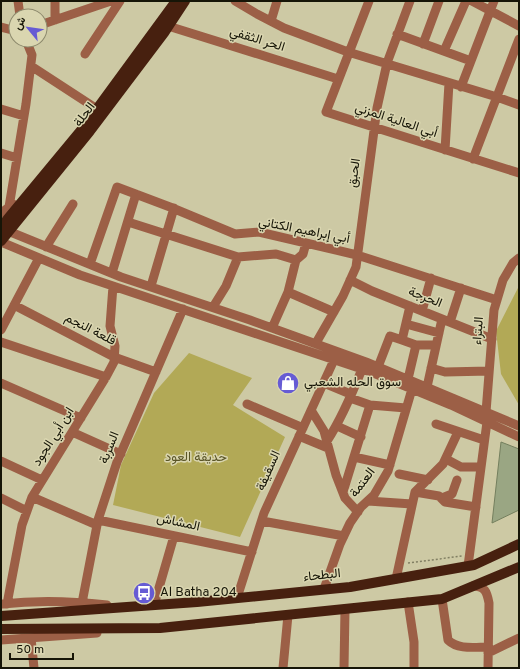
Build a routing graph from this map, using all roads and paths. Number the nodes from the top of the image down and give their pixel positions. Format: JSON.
{"nodes":[{"id":1,"x":55,"y":1,"type":"edge"},
{"id":2,"x":111,"y":1,"type":"edge"},
{"id":3,"x":120,"y":1,"type":"edge"},
{"id":4,"x":176,"y":1,"type":"edge"},
{"id":5,"x":185,"y":1,"type":"edge"},
{"id":6,"x":235,"y":1,"type":"edge"},
{"id":7,"x":277,"y":1,"type":"edge"},
{"id":8,"x":369,"y":1,"type":"edge"},
{"id":9,"x":410,"y":1,"type":"edge"},
{"id":10,"x":439,"y":1,"type":"edge"},
{"id":11,"x":466,"y":1,"type":"edge"},
{"id":12,"x":472,"y":1,"type":"edge"},
{"id":13,"x":494,"y":1,"type":"edge"},
{"id":14,"x":100,"y":3,"type":"edge"},
{"id":15,"x":490,"y":10,"type":"junction"},
{"id":16,"x":55,"y":20,"type":"junction"},
{"id":17,"x":271,"y":21,"type":"junction"},
{"id":18,"x":48,"y":22,"type":"edge"},
{"id":19,"x":168,"y":26,"type":"junction"},
{"id":20,"x":519,"y":26,"type":"edge"},
{"id":21,"x":398,"y":34,"type":"junction"},
{"id":22,"x":519,"y":39,"type":"edge"},
{"id":23,"x":423,"y":44,"type":"junction"},
{"id":24,"x":29,"y":48,"type":"edge"},
{"id":25,"x":348,"y":52,"type":"junction"},
{"id":26,"x":444,"y":52,"type":"junction"},
{"id":27,"x":85,"y":54,"type":"dead end"},
{"id":28,"x":471,"y":61,"type":"junction"},
{"id":29,"x":386,"y":63,"type":"junction"},
{"id":30,"x":30,"y":66,"type":"junction"},
{"id":31,"x":338,"y":79,"type":"junction"},
{"id":32,"x":449,"y":83,"type":"junction"},
{"id":33,"x":461,"y":87,"type":"junction"},
{"id":34,"x":497,"y":97,"type":"junction"},
{"id":35,"x":519,"y":105,"type":"edge"},
{"id":36,"x":1,"y":109,"type":"edge"},
{"id":37,"x":97,"y":109,"type":"junction"},
{"id":38,"x":24,"y":116,"type":"junction"},
{"id":39,"x":375,"y":127,"type":"junction"},
{"id":40,"x":445,"y":150,"type":"junction"},
{"id":41,"x":1,"y":153,"type":"edge"},
{"id":42,"x":17,"y":158,"type":"junction"},
{"id":43,"x":473,"y":159,"type":"junction"},
{"id":44,"x":519,"y":173,"type":"edge"},
{"id":45,"x":35,"y":187,"type":"junction"},
{"id":46,"x":136,"y":194,"type":"junction"},
{"id":47,"x":73,"y":204,"type":"dead end"},
{"id":48,"x":9,"y":207,"type":"junction"},
{"id":49,"x":174,"y":208,"type":"junction"},
{"id":50,"x":1,"y":212,"type":"edge"},
{"id":51,"x":128,"y":222,"type":"junction"},
{"id":52,"x":4,"y":229,"type":"edge"},
{"id":53,"x":166,"y":234,"type":"junction"},
{"id":54,"x":1,"y":241,"type":"edge"},
{"id":55,"x":306,"y":243,"type":"junction"},
{"id":56,"x":46,"y":247,"type":"junction"},
{"id":57,"x":357,"y":255,"type":"junction"},
{"id":58,"x":238,"y":257,"type":"junction"},
{"id":59,"x":39,"y":258,"type":"junction"},
{"id":60,"x":519,"y":258,"type":"edge"},
{"id":61,"x":296,"y":260,"type":"junction"},
{"id":62,"x":90,"y":264,"type":"junction"},
{"id":63,"x":112,"y":273,"type":"junction"},
{"id":64,"x":431,"y":278,"type":"junction"},
{"id":65,"x":350,"y":280,"type":"junction"},
{"id":66,"x":113,"y":286,"type":"junction"},
{"id":67,"x":151,"y":286,"type":"junction"},
{"id":68,"x":461,"y":288,"type":"junction"},
{"id":69,"x":288,"y":292,"type":"junction"},
{"id":70,"x":497,"y":300,"type":"junction"},
{"id":71,"x":14,"y":305,"type":"junction"},
{"id":72,"x":410,"y":306,"type":"junction"},
{"id":73,"x":213,"y":307,"type":"junction"},
{"id":74,"x":183,"y":309,"type":"junction"},
{"id":75,"x":422,"y":311,"type":"junction"},
{"id":76,"x":334,"y":312,"type":"junction"},
{"id":77,"x":446,"y":321,"type":"junction"},
{"id":78,"x":406,"y":324,"type":"junction"},
{"id":79,"x":272,"y":328,"type":"junction"},
{"id":80,"x":1,"y":330,"type":"edge"},
{"id":81,"x":439,"y":333,"type":"junction"},
{"id":82,"x":492,"y":339,"type":"junction"},
{"id":83,"x":402,"y":340,"type":"junction"},
{"id":84,"x":1,"y":342,"type":"edge"},
{"id":85,"x":316,"y":343,"type":"junction"},
{"id":86,"x":416,"y":345,"type":"junction"},
{"id":87,"x":436,"y":345,"type":"junction"},
{"id":88,"x":114,"y":357,"type":"junction"},
{"id":89,"x":334,"y":360,"type":"junction"},
{"id":90,"x":378,"y":367,"type":"junction"},
{"id":91,"x":431,"y":368,"type":"junction"},
{"id":92,"x":362,"y":369,"type":"junction"},
{"id":93,"x":489,"y":371,"type":"junction"},
{"id":94,"x":156,"y":372,"type":"junction"},
{"id":95,"x":106,"y":377,"type":"junction"},
{"id":96,"x":408,"y":379,"type":"junction"},
{"id":97,"x":1,"y":383,"type":"edge"},
{"id":98,"x":324,"y":383,"type":"junction"},
{"id":99,"x":427,"y":387,"type":"junction"},
{"id":100,"x":412,"y":389,"type":"junction"},
{"id":101,"x":350,"y":398,"type":"junction"},
{"id":102,"x":247,"y":404,"type":"dead end"},
{"id":103,"x":370,"y":405,"type":"junction"},
{"id":104,"x":406,"y":408,"type":"junction"},
{"id":105,"x":311,"y":410,"type":"junction"},
{"id":106,"x":486,"y":412,"type":"junction"},
{"id":107,"x":81,"y":418,"type":"junction"},
{"id":108,"x":487,"y":422,"type":"junction"},
{"id":109,"x":436,"y":424,"type":"dead end"},
{"id":110,"x":337,"y":426,"type":"junction"},
{"id":111,"x":519,"y":426,"type":"edge"},
{"id":112,"x":72,"y":432,"type":"junction"},
{"id":113,"x":301,"y":432,"type":"junction"},
{"id":114,"x":458,"y":432,"type":"junction"},
{"id":115,"x":361,"y":437,"type":"junction"},
{"id":116,"x":519,"y":437,"type":"edge"},
{"id":117,"x":484,"y":440,"type":"junction"},
{"id":118,"x":328,"y":444,"type":"junction"},
{"id":119,"x":121,"y":454,"type":"junction"},
{"id":120,"x":354,"y":457,"type":"junction"},
{"id":121,"x":446,"y":459,"type":"junction"},
{"id":122,"x":1,"y":461,"type":"edge"},
{"id":123,"x":390,"y":465,"type":"junction"},
{"id":124,"x":481,"y":467,"type":"junction"},
{"id":125,"x":399,"y":474,"type":"dead end"},
{"id":126,"x":42,"y":480,"type":"junction"},
{"id":127,"x":428,"y":480,"type":"junction"},
{"id":128,"x":457,"y":480,"type":"dead end"},
{"id":129,"x":343,"y":492,"type":"junction"},
{"id":130,"x":415,"y":492,"type":"junction"},
{"id":131,"x":32,"y":497,"type":"junction"},
{"id":132,"x":1,"y":498,"type":"edge"},
{"id":133,"x":442,"y":498,"type":"junction"},
{"id":134,"x":368,"y":501,"type":"junction"},
{"id":135,"x":412,"y":504,"type":"junction"},
{"id":136,"x":476,"y":507,"type":"junction"},
{"id":137,"x":27,"y":510,"type":"junction"},
{"id":138,"x":358,"y":512,"type":"junction"},
{"id":139,"x":262,"y":520,"type":"junction"},
{"id":140,"x":97,"y":523,"type":"junction"},
{"id":141,"x":174,"y":536,"type":"junction"},
{"id":142,"x":344,"y":536,"type":"junction"},
{"id":143,"x":519,"y":544,"type":"edge"},
{"id":144,"x":252,"y":552,"type":"junction"},
{"id":145,"x":469,"y":561,"type":"junction"},
{"id":146,"x":399,"y":564,"type":"junction"},
{"id":147,"x":519,"y":567,"type":"edge"},
{"id":148,"x":396,"y":578,"type":"junction"},
{"id":149,"x":473,"y":586,"type":"junction"},
{"id":150,"x":324,"y":589,"type":"junction"},
{"id":151,"x":237,"y":598,"type":"junction"},
{"id":152,"x":442,"y":599,"type":"junction"},
{"id":153,"x":408,"y":602,"type":"junction"},
{"id":154,"x":82,"y":603,"type":"junction"},
{"id":155,"x":4,"y":604,"type":"edge"},
{"id":156,"x":154,"y":605,"type":"junction"},
{"id":157,"x":122,"y":607,"type":"junction"},
{"id":158,"x":345,"y":609,"type":"junction"},
{"id":159,"x":288,"y":615,"type":"junction"},
{"id":160,"x":6,"y":616,"type":"edge"},
{"id":161,"x":160,"y":628,"type":"junction"},
{"id":162,"x":1,"y":629,"type":"edge"},
{"id":163,"x":31,"y":638,"type":"junction"},
{"id":164,"x":519,"y":638,"type":"edge"},
{"id":165,"x":1,"y":640,"type":"edge"},
{"id":166,"x":488,"y":650,"type":"junction"},
{"id":167,"x":34,"y":668,"type":"edge"},
{"id":168,"x":283,"y":668,"type":"edge"},
{"id":169,"x":344,"y":668,"type":"edge"},
{"id":170,"x":414,"y":668,"type":"edge"},
{"id":171,"x":488,"y":668,"type":"edge"}],
"edges":[{"from":1,"to":16,"type":"street"},
{"from":2,"to":14,"type":"street"},
{"from":3,"to":27,"type":"street"},
{"from":4,"to":37,"type":"main road","name":"الحلة"},
{"from":5,"to":19,"type":"main road","name":"الحلة"},
{"from":6,"to":17,"type":"street"},
{"from":7,"to":17,"type":"street"},
{"from":8,"to":25,"type":"street","name":"أبي العالية المزني"},
{"from":9,"to":21,"type":"street","name":"الحبق"},
{"from":10,"to":23,"type":"street"},
{"from":11,"to":26,"type":"street"},
{"from":12,"to":15,"type":"street"},
{"from":13,"to":15,"type":"street"},
{"from":14,"to":16,"type":"street"},
{"from":15,"to":20,"type":"street"},
{"from":15,"to":28,"type":"street"},
{"from":16,"to":18,"type":"street"},
{"from":17,"to":25,"type":"street"},
{"from":19,"to":31,"type":"street","name":"الحر الثقفي"},
{"from":19,"to":52,"type":"main road","name":"الحلة"},
{"from":21,"to":23,"type":"street"},
{"from":21,"to":29,"type":"street","name":"الحبق"},
{"from":22,"to":34,"type":"street"},
{"from":23,"to":26,"type":"street"},
{"from":24,"to":30,"type":"street"},
{"from":25,"to":29,"type":"street"},
{"from":25,"to":31,"type":"street","name":"أبي العالية المزني"},
{"from":26,"to":28,"type":"street"},
{"from":28,"to":33,"type":"street"},
{"from":29,"to":32,"type":"street"},
{"from":29,"to":39,"type":"street","name":"الحبق"},
{"from":30,"to":37,"type":"street"},
{"from":30,"to":38,"type":"street"},
{"from":31,"to":39,"type":"street","name":"أبي العالية المزني"},
{"from":32,"to":33,"type":"street"},
{"from":32,"to":40,"type":"street"},
{"from":33,"to":34,"type":"street"},
{"from":34,"to":35,"type":"street"},
{"from":34,"to":43,"type":"street"},
{"from":36,"to":38,"type":"street"},
{"from":37,"to":45,"type":"main road","name":"الحلة"},
{"from":38,"to":42,"type":"street"},
{"from":39,"to":40,"type":"street","name":"أبي العالية المزني"},
{"from":39,"to":57,"type":"street","name":"الحبق"},
{"from":40,"to":43,"type":"street","name":"أبي العالية المزني"},
{"from":41,"to":42,"type":"street"},
{"from":42,"to":48,"type":"street"},
{"from":43,"to":44,"type":"street","name":"أبي العالية المزني"},
{"from":45,"to":48,"type":"street"},
{"from":45,"to":52,"type":"main road","name":"الحلة"},
{"from":46,"to":49,"type":"street","name":"أبي إبراهيم الكتاني"},
{"from":46,"to":51,"type":"street"},
{"from":46,"to":62,"type":"street","name":"أبي إبراهيم الكتاني"},
{"from":47,"to":56,"type":"street"},
{"from":48,"to":50,"type":"street"},
{"from":49,"to":53,"type":"street"},
{"from":49,"to":55,"type":"street","name":"أبي إبراهيم الكتاني"},
{"from":51,"to":53,"type":"street"},
{"from":51,"to":63,"type":"street"},
{"from":52,"to":54,"type":"main road","name":"الحلة"},
{"from":52,"to":56,"type":"street"},
{"from":53,"to":58,"type":"street"},
{"from":53,"to":67,"type":"street"},
{"from":54,"to":59,"type":"street"},
{"from":55,"to":57,"type":"street","name":"أبي إبراهيم الكتاني"},
{"from":55,"to":61,"type":"street"},
{"from":56,"to":62,"type":"street"},
{"from":57,"to":64,"type":"street","name":"أبي إبراهيم الكتاني"},
{"from":57,"to":65,"type":"street","name":"الحبق"},
{"from":58,"to":61,"type":"street"},
{"from":58,"to":73,"type":"street"},
{"from":59,"to":66,"type":"street"},
{"from":59,"to":71,"type":"street"},
{"from":60,"to":70,"type":"street","name":"البتراء"},
{"from":61,"to":69,"type":"street"},
{"from":62,"to":63,"type":"street"},
{"from":63,"to":67,"type":"street"},
{"from":64,"to":68,"type":"street","name":"أبي إبراهيم الكتاني"},
{"from":64,"to":75,"type":"street"},
{"from":65,"to":72,"type":"street","name":"الحرجة"},
{"from":65,"to":76,"type":"street","name":"الحبق"},
{"from":66,"to":74,"type":"street"},
{"from":66,"to":88,"type":"street","name":"ابن أبي الجود"},
{"from":67,"to":73,"type":"street"},
{"from":68,"to":70,"type":"street","name":"أبي إبراهيم الكتاني"},
{"from":68,"to":77,"type":"street"},
{"from":69,"to":76,"type":"street"},
{"from":69,"to":79,"type":"street"},
{"from":70,"to":82,"type":"street","name":"البتراء"},
{"from":71,"to":80,"type":"street"},
{"from":71,"to":88,"type":"street","name":"قلعة النجم"},
{"from":72,"to":75,"type":"street","name":"الحرجة"},
{"from":72,"to":78,"type":"street"},
{"from":73,"to":79,"type":"street"},
{"from":74,"to":89,"type":"street"},
{"from":74,"to":94,"type":"street","name":"السربة"},
{"from":75,"to":77,"type":"street","name":"الحرجة"},
{"from":76,"to":85,"type":"street","name":"الحبق"},
{"from":77,"to":81,"type":"street"},
{"from":77,"to":82,"type":"street","name":"الحرجة"},
{"from":78,"to":81,"type":"street"},
{"from":78,"to":83,"type":"street"},
{"from":79,"to":85,"type":"street"},
{"from":81,"to":87,"type":"street"},
{"from":82,"to":93,"type":"street","name":"البتراء"},
{"from":83,"to":86,"type":"street"},
{"from":83,"to":90,"type":"street"},
{"from":84,"to":95,"type":"street"},
{"from":85,"to":90,"type":"street"},
{"from":86,"to":87,"type":"street"},
{"from":86,"to":96,"type":"street"},
{"from":87,"to":91,"type":"street"},
{"from":88,"to":94,"type":"street","name":"قلعة النجم"},
{"from":88,"to":95,"type":"street","name":"ابن أبي الجود"},
{"from":89,"to":92,"type":"street"},
{"from":89,"to":98,"type":"street","name":"السقيفة"},
{"from":90,"to":96,"type":"street"},
{"from":91,"to":93,"type":"street"},
{"from":91,"to":99,"type":"street"},
{"from":92,"to":100,"type":"street"},
{"from":92,"to":101,"type":"street"},
{"from":93,"to":106,"type":"street","name":"البتراء"},
{"from":94,"to":119,"type":"street","name":"السربة"},
{"from":95,"to":107,"type":"street","name":"ابن أبي الجود"},
{"from":96,"to":99,"type":"street"},
{"from":97,"to":107,"type":"street"},
{"from":98,"to":101,"type":"street"},
{"from":98,"to":105,"type":"street","name":"السقيفة"},
{"from":99,"to":106,"type":"street"},
{"from":100,"to":104,"type":"street","name":"العتمة"},
{"from":100,"to":108,"type":"street"},
{"from":101,"to":103,"type":"street"},
{"from":101,"to":110,"type":"street"},
{"from":102,"to":113,"type":"street"},
{"from":103,"to":104,"type":"street"},
{"from":103,"to":115,"type":"street"},
{"from":104,"to":123,"type":"street","name":"العتمة"},
{"from":105,"to":113,"type":"street","name":"السقيفة"},
{"from":105,"to":118,"type":"street"},
{"from":106,"to":111,"type":"street"},
{"from":107,"to":112,"type":"street","name":"ابن أبي الجود"},
{"from":108,"to":116,"type":"street"},
{"from":108,"to":117,"type":"street"},
{"from":109,"to":114,"type":"street"},
{"from":110,"to":115,"type":"street"},
{"from":110,"to":118,"type":"street"},
{"from":112,"to":119,"type":"street"},
{"from":112,"to":126,"type":"street","name":"ابن أبي الجود"},
{"from":113,"to":118,"type":"street"},
{"from":113,"to":139,"type":"street","name":"السقيفة"},
{"from":114,"to":117,"type":"street"},
{"from":114,"to":121,"type":"street"},
{"from":115,"to":120,"type":"street"},
{"from":117,"to":124,"type":"street"},
{"from":118,"to":129,"type":"street"},
{"from":119,"to":140,"type":"street","name":"السربة"},
{"from":120,"to":123,"type":"street"},
{"from":120,"to":129,"type":"street"},
{"from":121,"to":124,"type":"street"},
{"from":121,"to":127,"type":"street"},
{"from":122,"to":126,"type":"street"},
{"from":123,"to":134,"type":"street","name":"العتمة"},
{"from":124,"to":136,"type":"street"},
{"from":125,"to":127,"type":"street"},
{"from":126,"to":131,"type":"street","name":"ابن أبي الجود"},
{"from":127,"to":130,"type":"street"},
{"from":128,"to":133,"type":"street"},
{"from":129,"to":138,"type":"street"},
{"from":130,"to":133,"type":"street"},
{"from":130,"to":135,"type":"street"},
{"from":131,"to":137,"type":"street","name":"ابن أبي الجود"},
{"from":131,"to":140,"type":"street","name":"المشاش"},
{"from":132,"to":137,"type":"street"},
{"from":133,"to":136,"type":"street"},
{"from":134,"to":135,"type":"street"},
{"from":134,"to":138,"type":"street","name":"العتمة"},
{"from":135,"to":146,"type":"street"},
{"from":136,"to":145,"type":"street"},
{"from":137,"to":155,"type":"street","name":"ابن أبي الجود"},
{"from":138,"to":142,"type":"street","name":"العتمة"},
{"from":139,"to":142,"type":"street"},
{"from":139,"to":144,"type":"street","name":"السقيفة"},
{"from":140,"to":141,"type":"street","name":"المشاش"},
{"from":140,"to":154,"type":"street","name":"السربة"},
{"from":141,"to":144,"type":"street","name":"المشاش"},
{"from":141,"to":156,"type":"street"},
{"from":142,"to":150,"type":"street","name":"العتمة"},
{"from":143,"to":145,"type":"main road","name":"البطحاء"},
{"from":144,"to":151,"type":"street","name":"السقيفة"},
{"from":145,"to":146,"type":"path"},
{"from":145,"to":148,"type":"main road","name":"البطحاء"},
{"from":146,"to":148,"type":"street"},
{"from":147,"to":149,"type":"main road"},
{"from":148,"to":150,"type":"main road","name":"البطحاء"},
{"from":149,"to":152,"type":"main road"},
{"from":149,"to":166,"type":"street"},
{"from":150,"to":151,"type":"main road","name":"البطحاء"},
{"from":151,"to":156,"type":"main road","name":"البطحاء"},
{"from":152,"to":153,"type":"main road"},
{"from":152,"to":166,"type":"street"},
{"from":153,"to":158,"type":"main road"},
{"from":153,"to":170,"type":"street"},
{"from":154,"to":155,"type":"street","name":"البطحاء"},
{"from":154,"to":157,"type":"street","name":"البطحاء"},
{"from":156,"to":157,"type":"main road","name":"البطحاء"},
{"from":157,"to":160,"type":"main road","name":"البطحاء"},
{"from":158,"to":159,"type":"main road"},
{"from":158,"to":169,"type":"street"},
{"from":159,"to":161,"type":"main road"},
{"from":159,"to":168,"type":"street"},
{"from":161,"to":162,"type":"main road"},
{"from":161,"to":163,"type":"street"},
{"from":163,"to":165,"type":"street"},
{"from":163,"to":167,"type":"street"},
{"from":164,"to":166,"type":"street"},
{"from":166,"to":171,"type":"street"}]}
